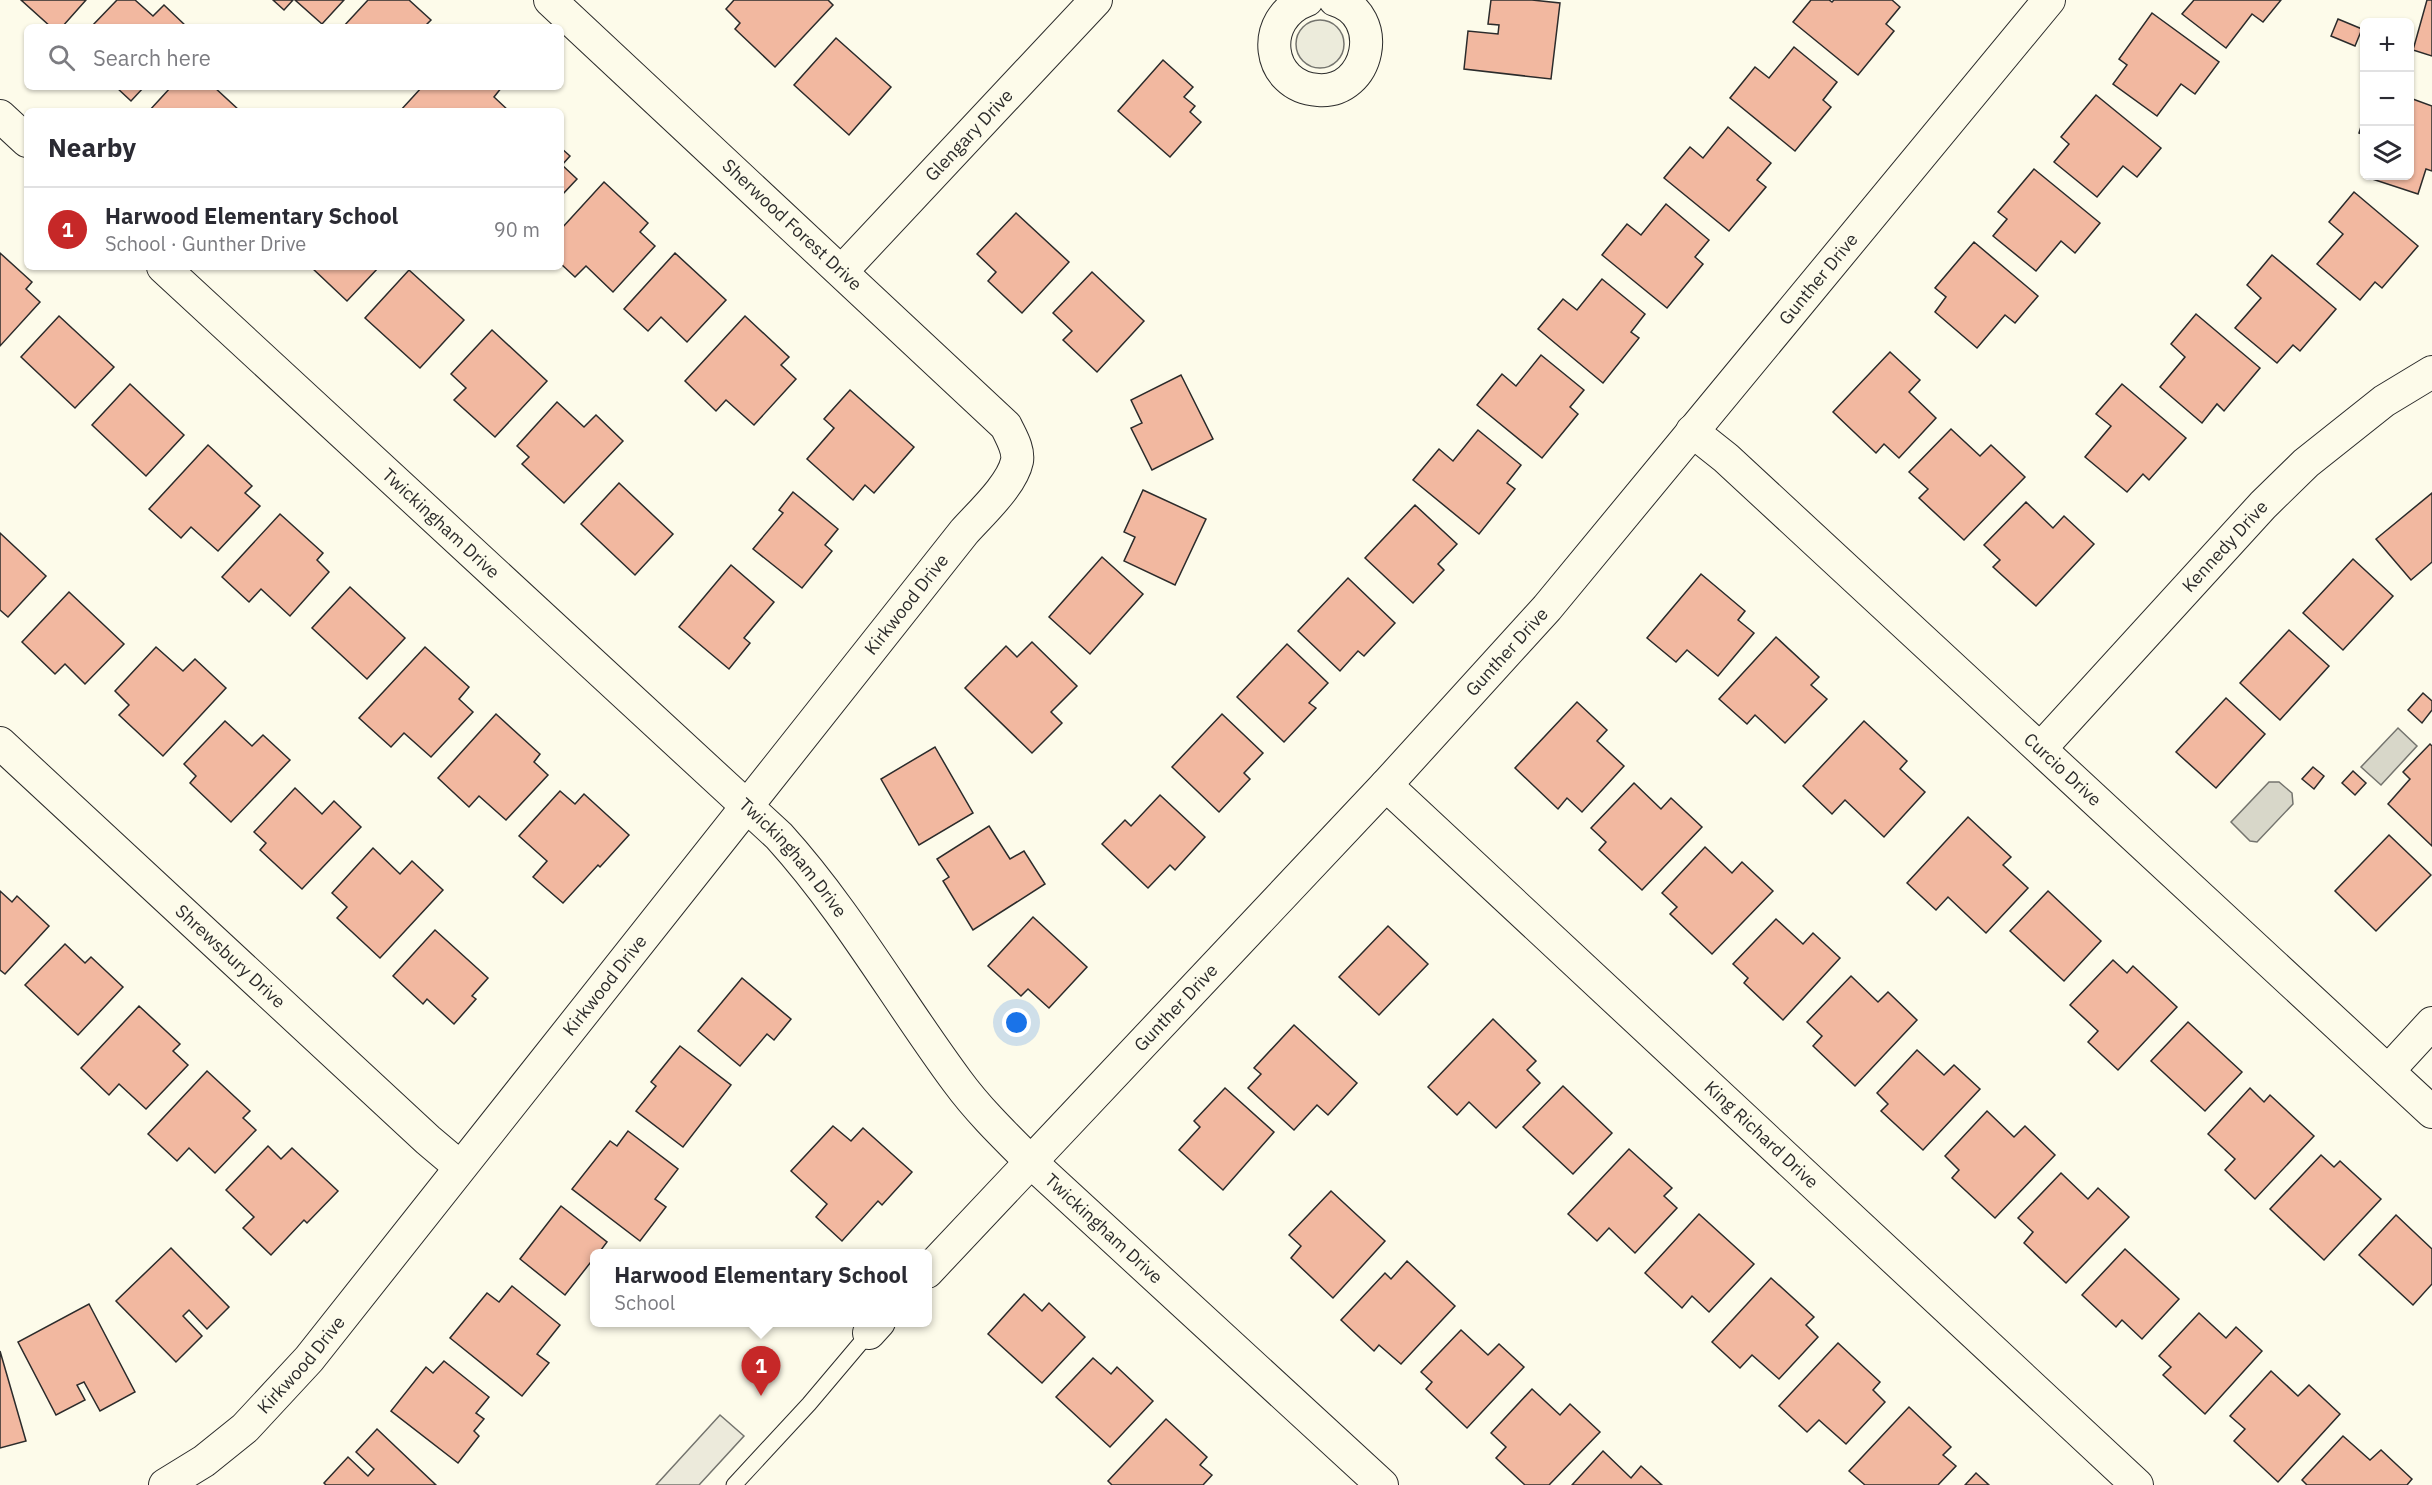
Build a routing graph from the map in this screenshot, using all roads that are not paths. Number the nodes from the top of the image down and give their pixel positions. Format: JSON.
{"nodes":[{"id":1,"x":550,"y":0,"type":"edge"},
{"id":2,"x":1096,"y":0,"type":"edge"},
{"id":3,"x":1263,"y":0,"type":"edge"},
{"id":4,"x":1306,"y":0,"type":"edge"},
{"id":5,"x":1335,"y":0,"type":"edge"},
{"id":6,"x":2049,"y":0,"type":"edge"},
{"id":7,"x":1274,"y":39,"type":"junction"},
{"id":8,"x":0,"y":116,"type":"edge"},
{"id":9,"x":24,"y":138,"type":"edge"},
{"id":10,"x":166,"y":270,"type":"edge"},
{"id":11,"x":842,"y":271,"type":"junction"},
{"id":12,"x":2432,"y":372,"type":"edge"},
{"id":13,"x":1692,"y":430,"type":"junction"},
{"id":14,"x":1017,"y":461,"type":"joint"},
{"id":15,"x":0,"y":743,"type":"edge"},
{"id":16,"x":2042,"y":748,"type":"junction"},
{"id":17,"x":1386,"y":785,"type":"junction"},
{"id":18,"x":746,"y":808,"type":"junction"},
{"id":19,"x":2432,"y":1023,"type":"edge"},
{"id":20,"x":2388,"y":1071,"type":"junction"},
{"id":21,"x":2432,"y":1112,"type":"edge"},
{"id":22,"x":1032,"y":1162,"type":"junction"},
{"id":23,"x":460,"y":1167,"type":"junction"},
{"id":24,"x":932,"y":1267,"type":"edge"},
{"id":25,"x":874,"y":1328,"type":"edge"},
{"id":26,"x":165,"y":1485,"type":"edge"},
{"id":27,"x":734,"y":1485,"type":"edge"},
{"id":28,"x":1382,"y":1485,"type":"edge"},
{"id":29,"x":2137,"y":1485,"type":"edge"}],
"edges":[{"from":1,"to":11,"type":"street","name":"Sherwood Forest Drive"},
{"from":2,"to":11,"type":"street","name":"Glengary Drive"},
{"from":3,"to":7,"type":"street"},
{"from":4,"to":7,"type":"street"},
{"from":5,"to":7,"type":"street"},
{"from":6,"to":13,"type":"street","name":"Gunther Drive"},
{"from":8,"to":9,"type":"street"},
{"from":10,"to":18,"type":"street","name":"Twickingham Drive"},
{"from":11,"to":14,"type":"street","name":"Sherwood Forest Drive"},
{"from":12,"to":16,"type":"street","name":"Kennedy Drive"},
{"from":13,"to":16,"type":"street","name":"Curcio Drive"},
{"from":13,"to":17,"type":"street","name":"Gunther Drive"},
{"from":14,"to":18,"type":"street","name":"Kirkwood Drive"},
{"from":15,"to":23,"type":"street","name":"Shrewsbury Drive"},
{"from":16,"to":20,"type":"street","name":"Curcio Drive"},
{"from":17,"to":22,"type":"street","name":"Gunther Drive"},
{"from":17,"to":29,"type":"street","name":"King Richard Drive"},
{"from":18,"to":22,"type":"street","name":"Twickingham Drive"},
{"from":18,"to":23,"type":"street","name":"Kirkwood Drive"},
{"from":19,"to":20,"type":"street"},
{"from":20,"to":21,"type":"street","name":"Curcio Drive"},
{"from":22,"to":24,"type":"street","name":"Gunther Drive"},
{"from":22,"to":28,"type":"street","name":"Twickingham Drive"},
{"from":23,"to":26,"type":"street","name":"Kirkwood Drive"},
{"from":25,"to":27,"type":"lane"}]}
